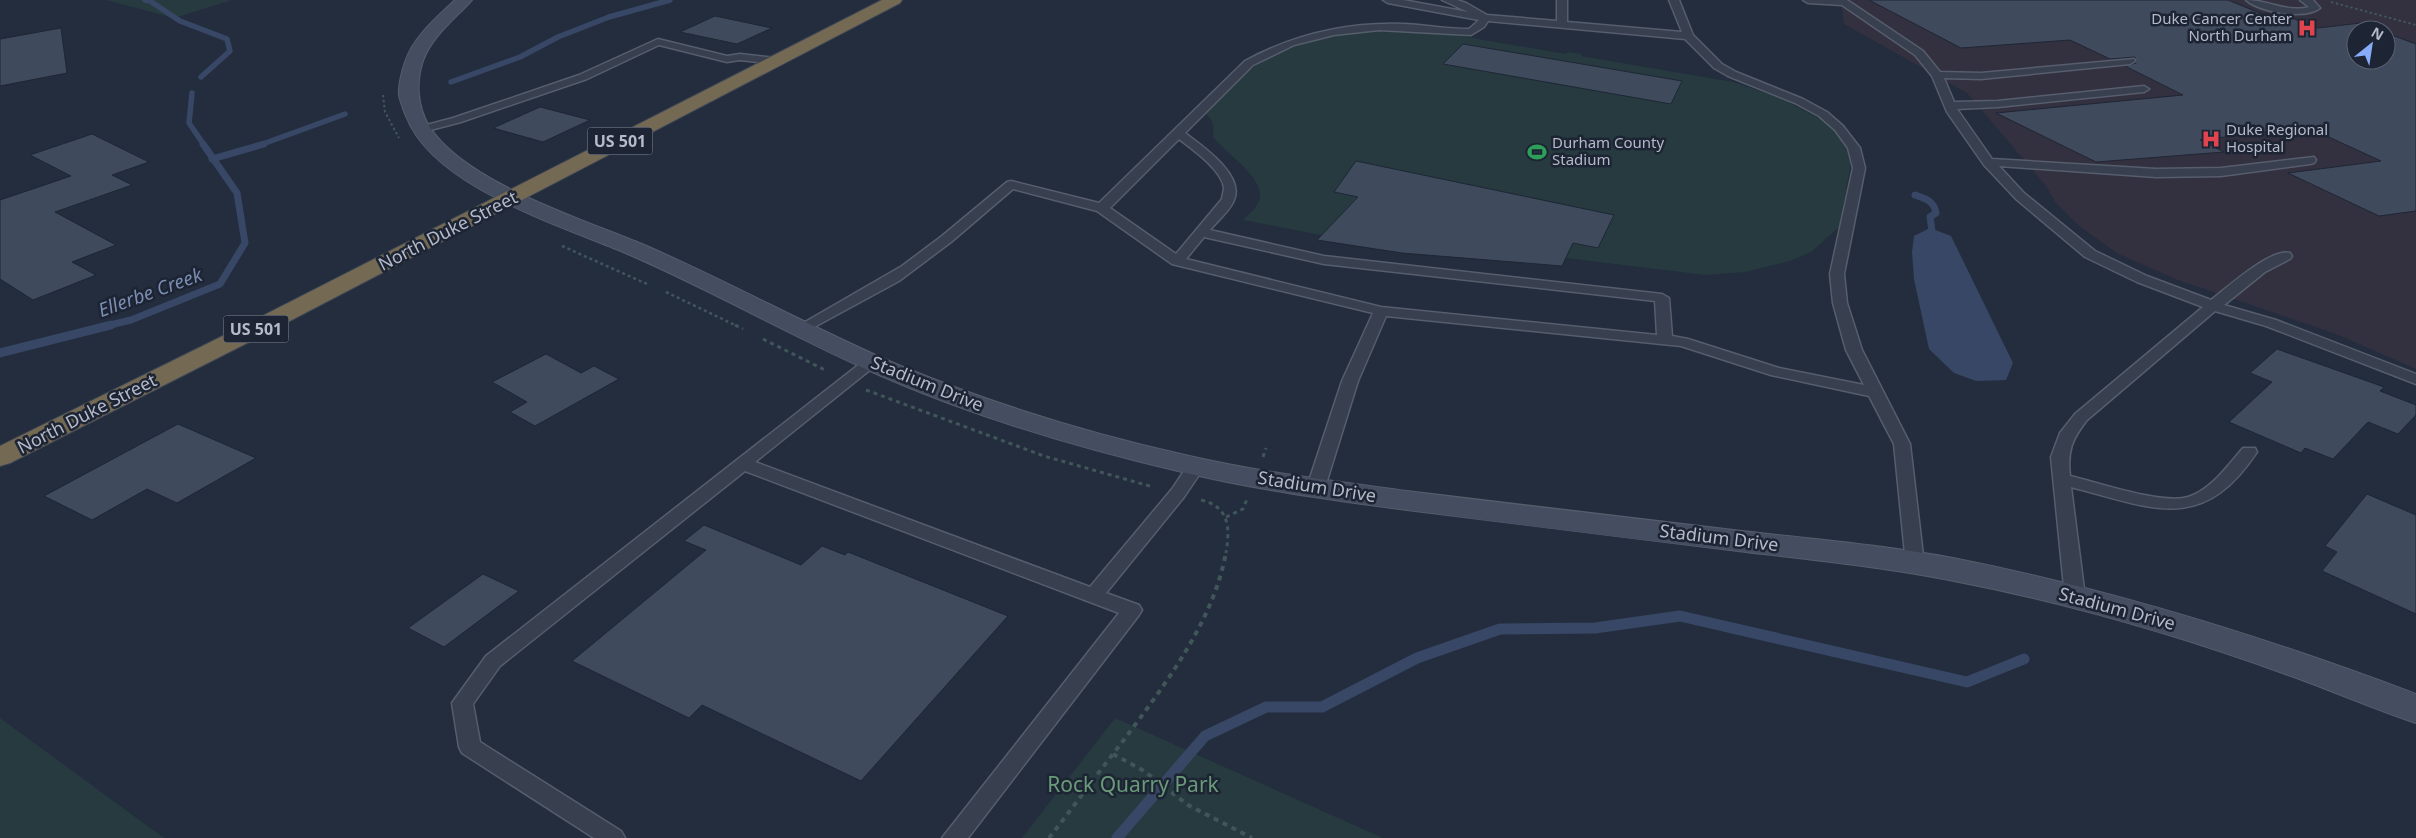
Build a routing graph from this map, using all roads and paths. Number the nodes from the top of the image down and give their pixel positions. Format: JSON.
{"nodes":[{"id":1,"x":464,"y":0,"type":"edge"},
{"id":2,"x":894,"y":0,"type":"edge"},
{"id":3,"x":1388,"y":0,"type":"edge"},
{"id":4,"x":1447,"y":0,"type":"edge"},
{"id":5,"x":1562,"y":0,"type":"edge"},
{"id":6,"x":1674,"y":0,"type":"edge"},
{"id":7,"x":1808,"y":0,"type":"edge"},
{"id":8,"x":2252,"y":0,"type":"edge"},
{"id":9,"x":2305,"y":0,"type":"edge"},
{"id":10,"x":2326,"y":0,"type":"edge"},
{"id":11,"x":1841,"y":1,"type":"edge"},
{"id":12,"x":1485,"y":18,"type":"junction"},
{"id":13,"x":1562,"y":25,"type":"junction"},
{"id":14,"x":2416,"y":25,"type":"edge"},
{"id":15,"x":1688,"y":36,"type":"junction"},
{"id":16,"x":727,"y":58,"type":"junction"},
{"id":17,"x":776,"y":60,"type":"junction"},
{"id":18,"x":2130,"y":61,"type":"dead end"},
{"id":19,"x":1937,"y":75,"type":"junction"},
{"id":20,"x":745,"y":77,"type":"junction"},
{"id":21,"x":2144,"y":89,"type":"dead end"},
{"id":22,"x":1950,"y":106,"type":"junction"},
{"id":23,"x":423,"y":130,"type":"junction"},
{"id":24,"x":1178,"y":133,"type":"junction"},
{"id":25,"x":2310,"y":160,"type":"dead end"},
{"id":26,"x":1988,"y":162,"type":"junction"},
{"id":27,"x":511,"y":198,"type":"junction"},
{"id":28,"x":1102,"y":208,"type":"junction"},
{"id":29,"x":1201,"y":232,"type":"junction"},
{"id":30,"x":560,"y":245,"type":"dead end"},
{"id":31,"x":2285,"y":256,"type":"dead end"},
{"id":32,"x":1177,"y":261,"type":"junction"},
{"id":33,"x":647,"y":284,"type":"dead end"},
{"id":34,"x":666,"y":292,"type":"dead end"},
{"id":35,"x":2213,"y":306,"type":"junction"},
{"id":36,"x":1381,"y":311,"type":"junction"},
{"id":37,"x":743,"y":329,"type":"dead end"},
{"id":38,"x":800,"y":329,"type":"junction"},
{"id":39,"x":763,"y":339,"type":"dead end"},
{"id":40,"x":1665,"y":340,"type":"junction"},
{"id":41,"x":871,"y":362,"type":"junction"},
{"id":42,"x":830,"y":373,"type":"dead end"},
{"id":43,"x":2416,"y":379,"type":"edge"},
{"id":44,"x":1875,"y":392,"type":"junction"},
{"id":45,"x":2249,"y":452,"type":"dead end"},
{"id":46,"x":0,"y":457,"type":"edge"},
{"id":47,"x":743,"y":464,"type":"junction"},
{"id":48,"x":1196,"y":466,"type":"junction"},
{"id":49,"x":2061,"y":479,"type":"junction"},
{"id":50,"x":1316,"y":487,"type":"junction"},
{"id":51,"x":1178,"y":493,"type":"junction"},
{"id":52,"x":1248,"y":496,"type":"dead end"},
{"id":53,"x":1226,"y":517,"type":"junction"},
{"id":54,"x":1916,"y":564,"type":"junction"},
{"id":55,"x":1093,"y":596,"type":"junction"},
{"id":56,"x":2075,"y":597,"type":"junction"},
{"id":57,"x":2416,"y":709,"type":"edge"},
{"id":58,"x":1113,"y":754,"type":"junction"},
{"id":59,"x":613,"y":838,"type":"edge"},
{"id":60,"x":954,"y":838,"type":"edge"},
{"id":61,"x":1049,"y":838,"type":"edge"},
{"id":62,"x":1252,"y":838,"type":"edge"}],
"edges":[{"from":1,"to":23,"type":"street","name":"Stadium Drive"},
{"from":2,"to":17,"type":"highway","name":"North Duke Street","number":"US 501"},
{"from":3,"to":12,"type":"lane"},
{"from":4,"to":12,"type":"lane"},
{"from":5,"to":13,"type":"lane"},
{"from":6,"to":15,"type":"lane"},
{"from":7,"to":11,"type":"lane"},
{"from":8,"to":9,"type":"lane"},
{"from":10,"to":14,"type":"path"},
{"from":11,"to":19,"type":"lane"},
{"from":12,"to":13,"type":"lane"},
{"from":12,"to":24,"type":"lane"},
{"from":13,"to":15,"type":"lane"},
{"from":15,"to":44,"type":"lane"},
{"from":16,"to":17,"type":"lane"},
{"from":16,"to":20,"type":"lane"},
{"from":16,"to":23,"type":"lane"},
{"from":17,"to":20,"type":"highway","name":"North Duke Street","number":"US 501"},
{"from":18,"to":19,"type":"lane"},
{"from":19,"to":22,"type":"lane"},
{"from":20,"to":27,"type":"highway","name":"North Duke Street","number":"US 501"},
{"from":21,"to":22,"type":"lane"},
{"from":22,"to":26,"type":"lane"},
{"from":23,"to":27,"type":"street","name":"Stadium Drive"},
{"from":24,"to":28,"type":"lane"},
{"from":24,"to":29,"type":"lane"},
{"from":25,"to":26,"type":"lane"},
{"from":26,"to":35,"type":"lane"},
{"from":27,"to":38,"type":"street","name":"Stadium Drive"},
{"from":27,"to":46,"type":"highway","name":"North Duke Street","number":"US 501"},
{"from":28,"to":32,"type":"lane"},
{"from":28,"to":38,"type":"lane"},
{"from":29,"to":32,"type":"lane"},
{"from":29,"to":40,"type":"lane"},
{"from":30,"to":33,"type":"path"},
{"from":31,"to":35,"type":"lane"},
{"from":32,"to":36,"type":"lane"},
{"from":34,"to":37,"type":"path"},
{"from":35,"to":43,"type":"lane"},
{"from":35,"to":49,"type":"lane"},
{"from":36,"to":40,"type":"lane"},
{"from":36,"to":50,"type":"lane"},
{"from":38,"to":41,"type":"street","name":"Stadium Drive"},
{"from":39,"to":42,"type":"path"},
{"from":40,"to":44,"type":"lane"},
{"from":41,"to":47,"type":"lane"},
{"from":41,"to":48,"type":"street","name":"Stadium Drive"},
{"from":44,"to":54,"type":"lane"},
{"from":45,"to":49,"type":"lane"},
{"from":47,"to":55,"type":"lane"},
{"from":47,"to":59,"type":"lane"},
{"from":48,"to":50,"type":"street","name":"Stadium Drive"},
{"from":48,"to":51,"type":"lane"},
{"from":49,"to":56,"type":"lane"},
{"from":50,"to":54,"type":"street","name":"Stadium Drive"},
{"from":51,"to":53,"type":"path"},
{"from":51,"to":55,"type":"lane"},
{"from":52,"to":53,"type":"path"},
{"from":53,"to":58,"type":"path"},
{"from":54,"to":56,"type":"street","name":"Stadium Drive"},
{"from":55,"to":60,"type":"lane"},
{"from":56,"to":57,"type":"street","name":"Stadium Drive"},
{"from":58,"to":61,"type":"path"},
{"from":58,"to":62,"type":"path"}]}
